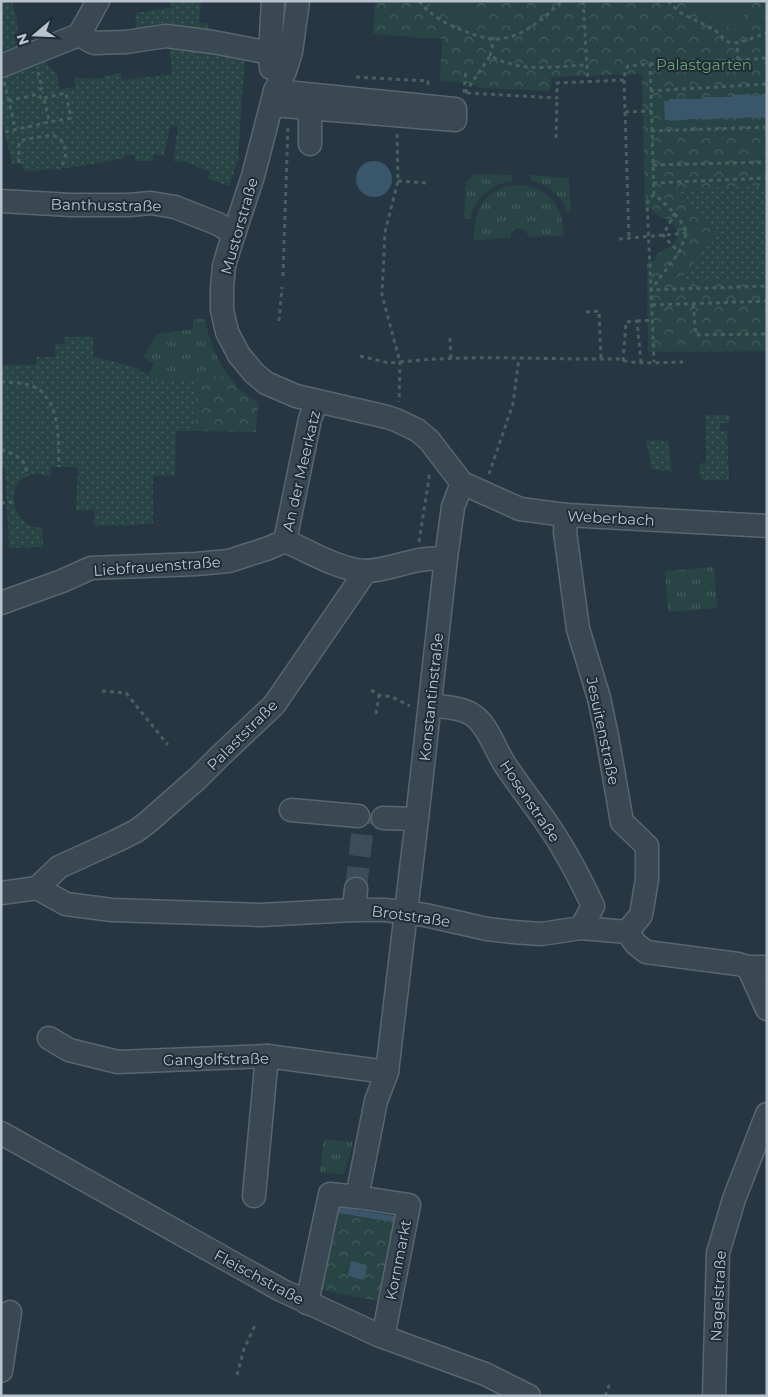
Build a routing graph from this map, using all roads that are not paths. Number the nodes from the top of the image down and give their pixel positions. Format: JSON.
{"nodes":[{"id":1,"x":98,"y":1,"type":"edge"},
{"id":2,"x":273,"y":1,"type":"edge"},
{"id":3,"x":298,"y":1,"type":"edge"},
{"id":4,"x":79,"y":35,"type":"junction"},
{"id":5,"x":270,"y":54,"type":"junction"},
{"id":6,"x":2,"y":73,"type":"edge"},
{"id":7,"x":273,"y":98,"type":"junction"},
{"id":8,"x":310,"y":109,"type":"junction"},
{"id":9,"x":310,"y":144,"type":"dead end"},
{"id":10,"x":1,"y":201,"type":"edge"},
{"id":11,"x":234,"y":234,"type":"junction"},
{"id":12,"x":314,"y":410,"type":"junction"},
{"id":13,"x":462,"y":483,"type":"junction"},
{"id":14,"x":566,"y":516,"type":"junction"},
{"id":15,"x":767,"y":526,"type":"edge"},
{"id":16,"x":285,"y":541,"type":"junction"},
{"id":17,"x":446,"y":558,"type":"junction"},
{"id":18,"x":366,"y":571,"type":"junction"},
{"id":19,"x":1,"y":603,"type":"edge"},
{"id":20,"x":423,"y":700,"type":"junction"},
{"id":21,"x":291,"y":810,"type":"dead end"},
{"id":22,"x":358,"y":816,"type":"dead end"},
{"id":23,"x":383,"y":818,"type":"dead end"},
{"id":24,"x":418,"y":819,"type":"junction"},
{"id":25,"x":37,"y":888,"type":"junction"},
{"id":26,"x":1,"y":893,"type":"edge"},
{"id":27,"x":406,"y":913,"type":"junction"},
{"id":28,"x":581,"y":928,"type":"junction"},
{"id":29,"x":627,"y":932,"type":"junction"},
{"id":30,"x":757,"y":967,"type":"edge"},
{"id":31,"x":767,"y":1009,"type":"edge"},
{"id":32,"x":49,"y":1038,"type":"dead end"},
{"id":33,"x":267,"y":1056,"type":"junction"},
{"id":34,"x":387,"y":1072,"type":"junction"},
{"id":35,"x":767,"y":1114,"type":"edge"},
{"id":36,"x":1,"y":1134,"type":"edge"},
{"id":37,"x":254,"y":1196,"type":"dead end"},
{"id":38,"x":356,"y":1197,"type":"junction"},
{"id":39,"x":306,"y":1303,"type":"junction"},
{"id":40,"x":10,"y":1312,"type":"dead end"},
{"id":41,"x":383,"y":1337,"type":"junction"},
{"id":42,"x":1,"y":1371,"type":"edge"},
{"id":43,"x":529,"y":1396,"type":"edge"},
{"id":44,"x":714,"y":1396,"type":"edge"}],
"edges":[{"from":1,"to":4,"type":"street"},
{"from":2,"to":5,"type":"street","name":"Mustorstraße"},
{"from":3,"to":7,"type":"street","name":"Mustorstraße"},
{"from":4,"to":5,"type":"street"},
{"from":4,"to":6,"type":"street"},
{"from":5,"to":7,"type":"street","name":"Mustorstraße"},
{"from":7,"to":8,"type":"street"},
{"from":7,"to":8,"type":"street"},
{"from":7,"to":11,"type":"street","name":"Mustorstraße"},
{"from":8,"to":9,"type":"street"},
{"from":10,"to":11,"type":"street","name":"Banthusstraße"},
{"from":11,"to":12,"type":"street","name":"Mustorstraße"},
{"from":12,"to":13,"type":"street"},
{"from":12,"to":16,"type":"street","name":"An der Meerkatz"},
{"from":13,"to":14,"type":"street","name":"Weberbach"},
{"from":13,"to":17,"type":"street","name":"Konstantinstraße"},
{"from":14,"to":15,"type":"street","name":"Weberbach"},
{"from":14,"to":29,"type":"street","name":"Jesuitenstraße"},
{"from":16,"to":18,"type":"street"},
{"from":16,"to":19,"type":"street","name":"Liebfrauenstraße"},
{"from":17,"to":18,"type":"street"},
{"from":17,"to":20,"type":"street","name":"Konstantinstraße"},
{"from":18,"to":25,"type":"street","name":"Palaststraße"},
{"from":20,"to":24,"type":"street","name":"Konstantinstraße"},
{"from":20,"to":28,"type":"street","name":"Hosenstraße"},
{"from":21,"to":22,"type":"street"},
{"from":23,"to":24,"type":"street"},
{"from":24,"to":27,"type":"street","name":"Konstantinstraße"},
{"from":25,"to":26,"type":"street"},
{"from":25,"to":27,"type":"street","name":"Brotstraße"},
{"from":27,"to":28,"type":"street","name":"Brotstraße"},
{"from":27,"to":34,"type":"street","name":"Konstantinstraße"},
{"from":28,"to":29,"type":"street","name":"Brotstraße"},
{"from":29,"to":30,"type":"street"},
{"from":30,"to":31,"type":"street"},
{"from":32,"to":33,"type":"street","name":"Gangolfstraße"},
{"from":33,"to":34,"type":"street","name":"Gangolfstraße"},
{"from":33,"to":37,"type":"street"},
{"from":34,"to":38,"type":"street","name":"Konstantinstraße"},
{"from":35,"to":44,"type":"street","name":"Nagelstraße"},
{"from":36,"to":39,"type":"street","name":"Fleischstraße"},
{"from":38,"to":39,"type":"street","name":"Kornmarkt"},
{"from":38,"to":41,"type":"street","name":"Kornmarkt"},
{"from":39,"to":41,"type":"street","name":"Fleischstraße"},
{"from":40,"to":42,"type":"street"},
{"from":41,"to":43,"type":"street","name":"Fleischstraße"}]}
